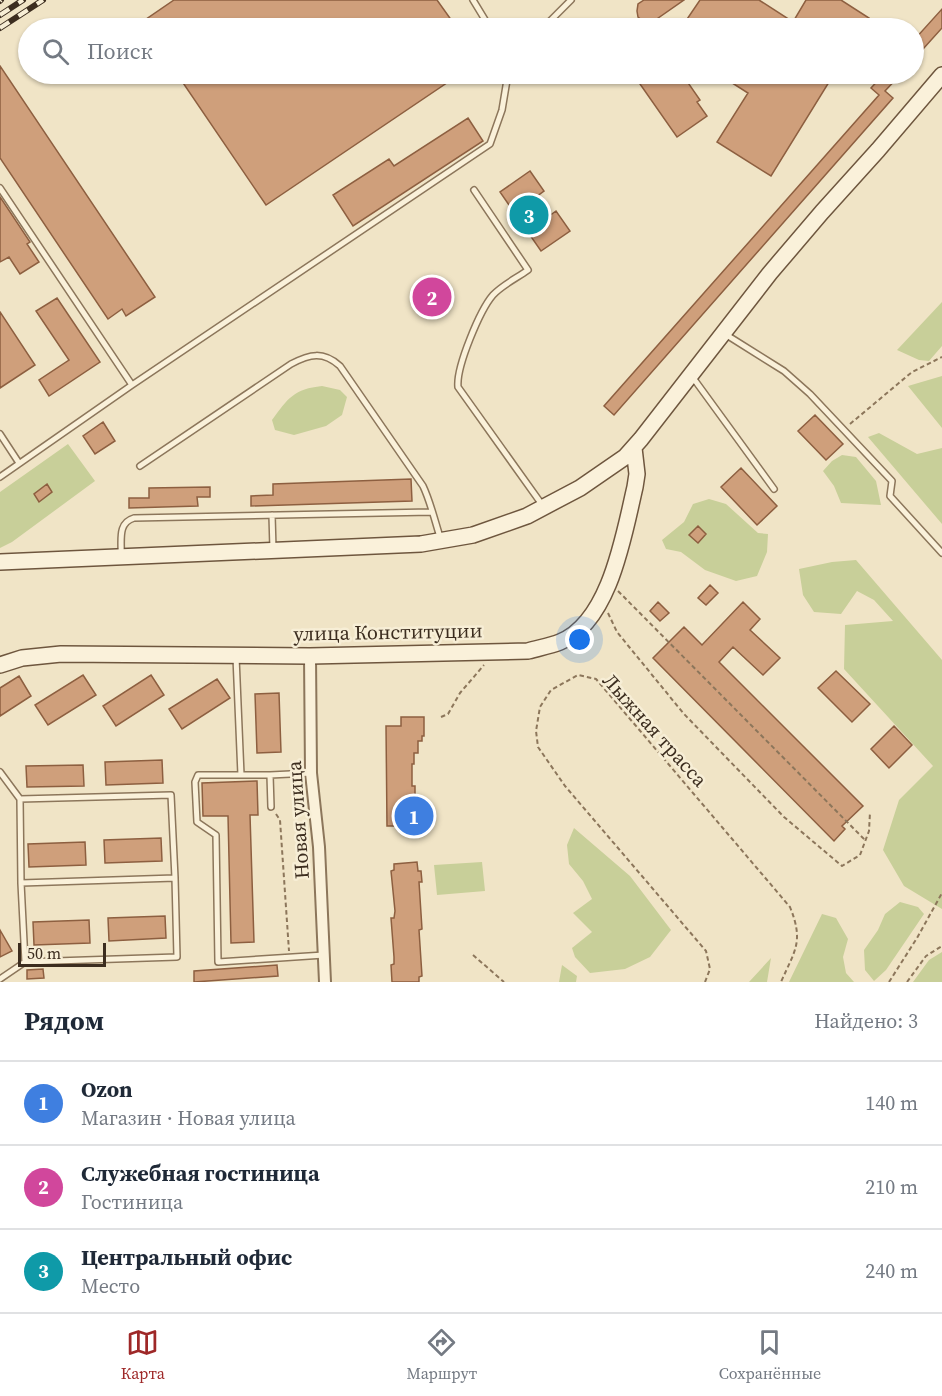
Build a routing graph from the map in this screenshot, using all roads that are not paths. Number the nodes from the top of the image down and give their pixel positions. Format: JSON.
{"nodes":[{"id":1,"x":473,"y":0,"type":"edge"},
{"id":2,"x":572,"y":0,"type":"edge"},
{"id":3,"x":484,"y":18,"type":"edge"},
{"id":4,"x":553,"y":18,"type":"edge"},
{"id":5,"x":942,"y":75,"type":"edge"},
{"id":6,"x":506,"y":84,"type":"edge"},
{"id":7,"x":0,"y":188,"type":"edge"},
{"id":8,"x":474,"y":190,"type":"dead end"},
{"id":9,"x":722,"y":332,"type":"junction"},
{"id":10,"x":690,"y":374,"type":"junction"},
{"id":11,"x":132,"y":385,"type":"junction"},
{"id":12,"x":0,"y":434,"type":"edge"},
{"id":13,"x":634,"y":448,"type":"junction"},
{"id":14,"x":19,"y":463,"type":"junction"},
{"id":15,"x":140,"y":466,"type":"dead end"},
{"id":16,"x":0,"y":477,"type":"edge"},
{"id":17,"x":774,"y":489,"type":"dead end"},
{"id":18,"x":544,"y":508,"type":"junction"},
{"id":19,"x":431,"y":512,"type":"junction"},
{"id":20,"x":272,"y":515,"type":"junction"},
{"id":21,"x":441,"y":541,"type":"junction"},
{"id":22,"x":273,"y":551,"type":"junction"},
{"id":23,"x":942,"y":553,"type":"edge"},
{"id":24,"x":121,"y":557,"type":"junction"},
{"id":25,"x":0,"y":562,"type":"edge"},
{"id":26,"x":236,"y":654,"type":"junction"},
{"id":27,"x":310,"y":656,"type":"junction"},
{"id":28,"x":0,"y":664,"type":"edge"},
{"id":29,"x":0,"y":772,"type":"edge"},
{"id":30,"x":311,"y":773,"type":"junction"},
{"id":31,"x":241,"y":775,"type":"junction"},
{"id":32,"x":270,"y":775,"type":"junction"},
{"id":33,"x":20,"y":799,"type":"junction"},
{"id":34,"x":271,"y":807,"type":"road end"},
{"id":35,"x":175,"y":878,"type":"junction"},
{"id":36,"x":21,"y":882,"type":"junction"},
{"id":37,"x":324,"y":956,"type":"junction"},
{"id":38,"x":25,"y":962,"type":"junction"},
{"id":39,"x":0,"y":979,"type":"edge"},
{"id":40,"x":324,"y":982,"type":"edge"}],
"edges":[{"from":1,"to":3,"type":"lane"},
{"from":2,"to":4,"type":"lane"},
{"from":5,"to":9,"type":"street"},
{"from":6,"to":11,"type":"lane"},
{"from":7,"to":11,"type":"lane"},
{"from":8,"to":18,"type":"lane"},
{"from":9,"to":10,"type":"street"},
{"from":9,"to":23,"type":"lane"},
{"from":10,"to":13,"type":"street"},
{"from":10,"to":17,"type":"lane"},
{"from":11,"to":14,"type":"lane"},
{"from":12,"to":14,"type":"lane"},
{"from":13,"to":18,"type":"street"},
{"from":13,"to":27,"type":"street","name":"улица Конституции"},
{"from":14,"to":16,"type":"lane"},
{"from":15,"to":19,"type":"lane"},
{"from":18,"to":21,"type":"street"},
{"from":19,"to":20,"type":"lane"},
{"from":19,"to":21,"type":"lane"},
{"from":20,"to":22,"type":"lane"},
{"from":20,"to":24,"type":"lane"},
{"from":21,"to":22,"type":"street"},
{"from":22,"to":24,"type":"street"},
{"from":24,"to":25,"type":"street"},
{"from":26,"to":27,"type":"street","name":"улица Конституции"},
{"from":26,"to":28,"type":"street","name":"улица Конституции"},
{"from":26,"to":31,"type":"lane"},
{"from":27,"to":30,"type":"street","name":"Новая улица"},
{"from":29,"to":33,"type":"lane"},
{"from":30,"to":32,"type":"lane"},
{"from":30,"to":37,"type":"street","name":"Новая улица"},
{"from":31,"to":32,"type":"lane"},
{"from":31,"to":37,"type":"lane"},
{"from":32,"to":34,"type":"lane"},
{"from":33,"to":35,"type":"lane"},
{"from":33,"to":36,"type":"lane"},
{"from":35,"to":36,"type":"lane"},
{"from":35,"to":38,"type":"lane"},
{"from":36,"to":38,"type":"lane"},
{"from":37,"to":40,"type":"street","name":"Новая улица"},
{"from":38,"to":39,"type":"lane"}]}
